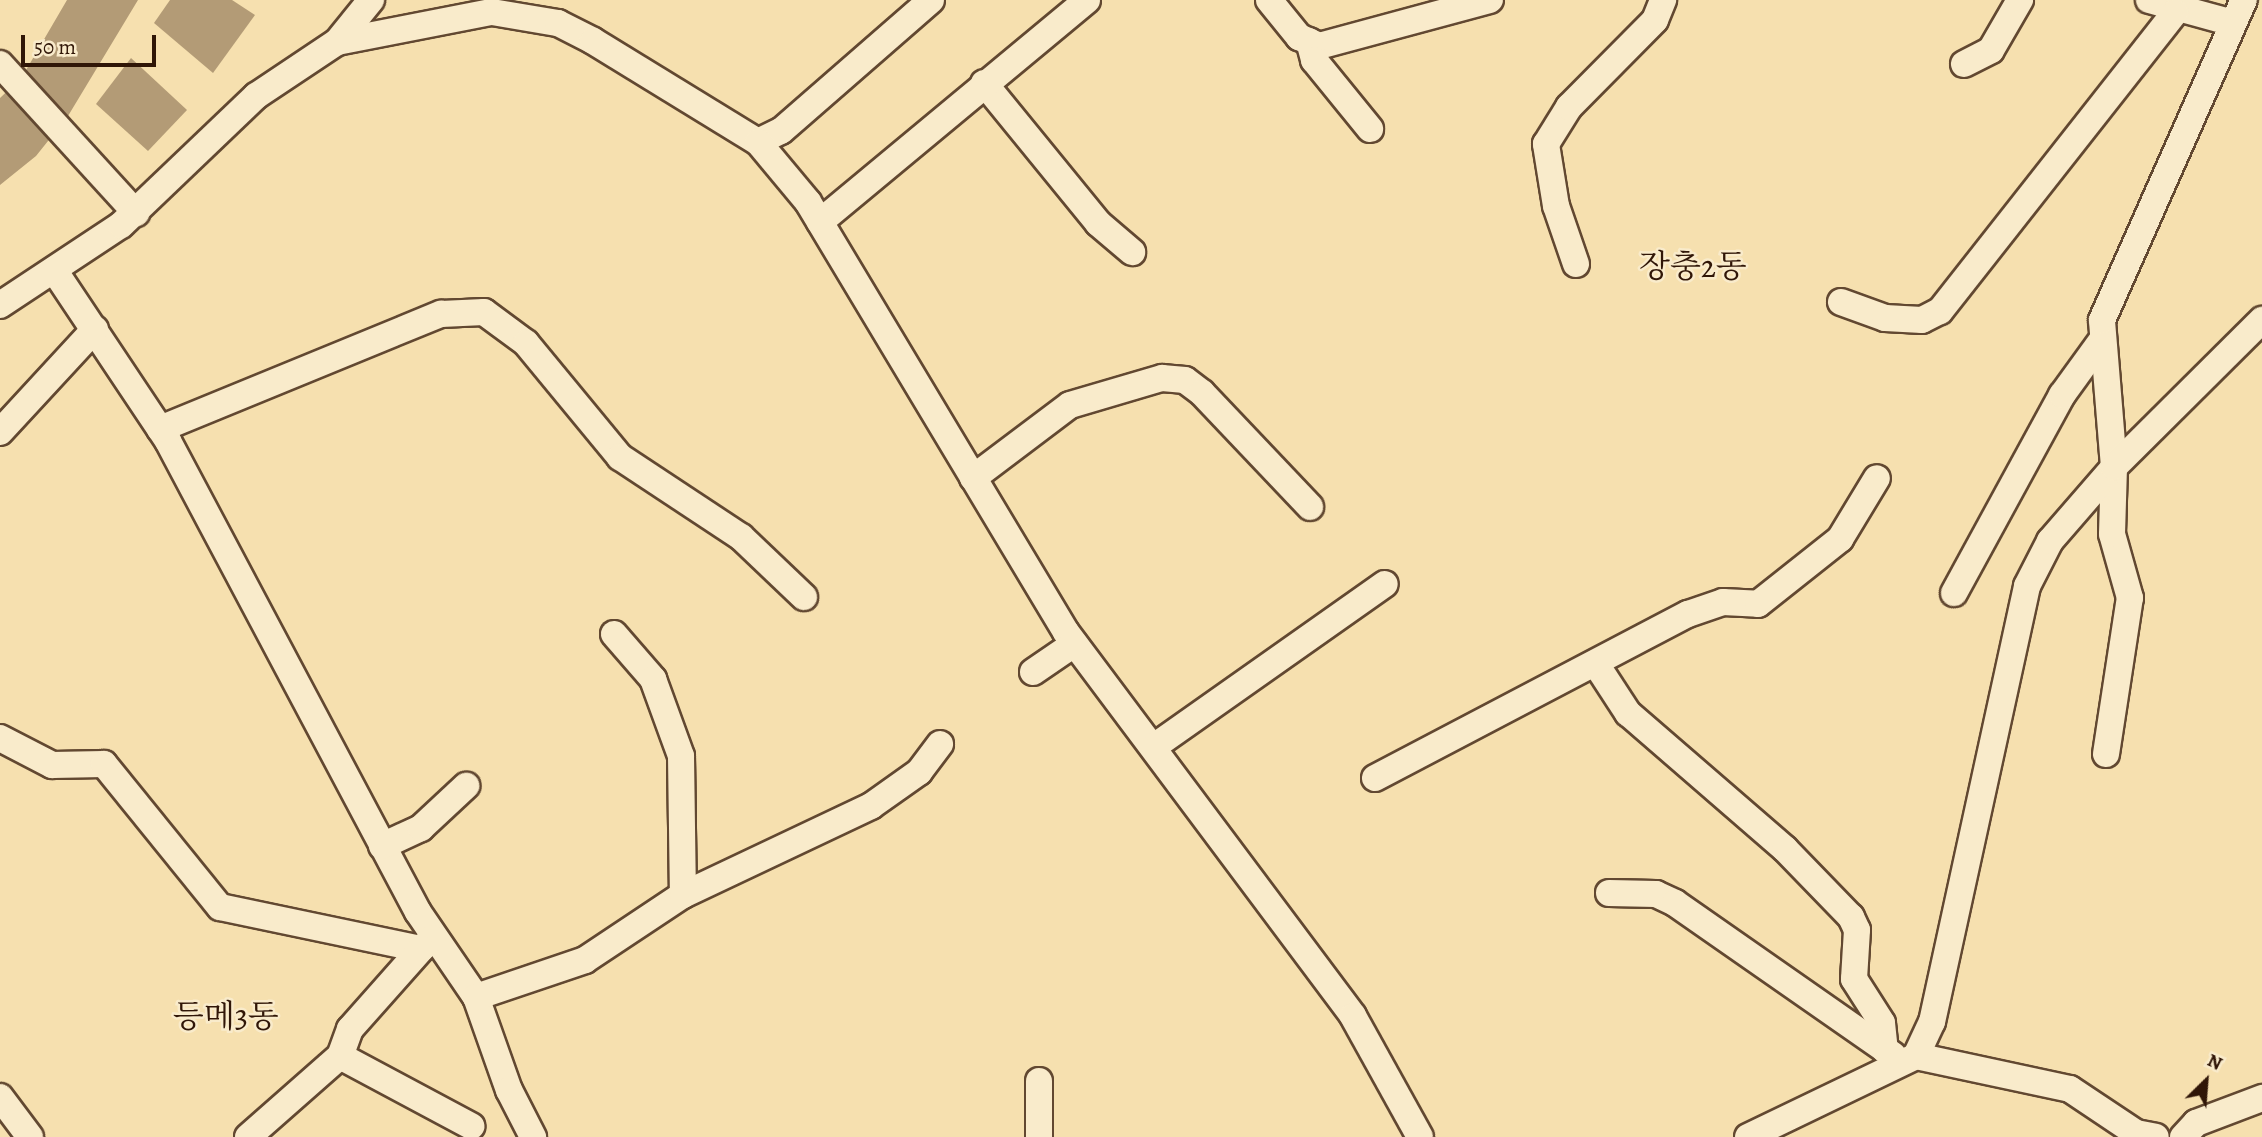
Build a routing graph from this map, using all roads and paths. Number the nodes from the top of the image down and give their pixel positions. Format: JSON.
{"nodes":[{"id":1,"x":371,"y":0,"type":"edge"},
{"id":2,"x":931,"y":0,"type":"edge"},
{"id":3,"x":1087,"y":0,"type":"edge"},
{"id":4,"x":1269,"y":0,"type":"edge"},
{"id":5,"x":1490,"y":0,"type":"edge"},
{"id":6,"x":1663,"y":0,"type":"edge"},
{"id":7,"x":2020,"y":0,"type":"edge"},
{"id":8,"x":2149,"y":0,"type":"edge"},
{"id":9,"x":2239,"y":11,"type":"edge"},
{"id":10,"x":2175,"y":12,"type":"junction"},
{"id":11,"x":1309,"y":41,"type":"junction"},
{"id":12,"x":337,"y":42,"type":"junction"},
{"id":13,"x":1965,"y":64,"type":"dead end"},
{"id":14,"x":5,"y":70,"type":"edge"},
{"id":15,"x":984,"y":83,"type":"junction"},
{"id":16,"x":1370,"y":129,"type":"dead end"},
{"id":17,"x":758,"y":142,"type":"junction"},
{"id":18,"x":136,"y":213,"type":"junction"},
{"id":19,"x":820,"y":222,"type":"junction"},
{"id":20,"x":1132,"y":253,"type":"dead end"},
{"id":21,"x":1576,"y":264,"type":"dead end"},
{"id":22,"x":54,"y":270,"type":"junction"},
{"id":23,"x":1841,"y":302,"type":"dead end"},
{"id":24,"x":0,"y":305,"type":"edge"},
{"id":25,"x":2262,"y":320,"type":"edge"},
{"id":26,"x":94,"y":329,"type":"junction"},
{"id":27,"x":2102,"y":340,"type":"junction"},
{"id":28,"x":160,"y":429,"type":"junction"},
{"id":29,"x":0,"y":432,"type":"edge"},
{"id":30,"x":2114,"y":467,"type":"junction"},
{"id":31,"x":973,"y":478,"type":"junction"},
{"id":32,"x":1877,"y":478,"type":"dead end"},
{"id":33,"x":1310,"y":507,"type":"dead end"},
{"id":34,"x":1385,"y":584,"type":"dead end"},
{"id":35,"x":1954,"y":593,"type":"dead end"},
{"id":36,"x":804,"y":597,"type":"dead end"},
{"id":37,"x":614,"y":634,"type":"dead end"},
{"id":38,"x":1074,"y":644,"type":"junction"},
{"id":39,"x":1596,"y":664,"type":"junction"},
{"id":40,"x":1033,"y":672,"type":"dead end"},
{"id":41,"x":0,"y":738,"type":"edge"},
{"id":42,"x":940,"y":744,"type":"dead end"},
{"id":43,"x":1155,"y":746,"type":"junction"},
{"id":44,"x":2106,"y":754,"type":"dead end"},
{"id":45,"x":1375,"y":778,"type":"dead end"},
{"id":46,"x":466,"y":786,"type":"dead end"},
{"id":47,"x":382,"y":845,"type":"junction"},
{"id":48,"x":1609,"y":893,"type":"dead end"},
{"id":49,"x":683,"y":895,"type":"junction"},
{"id":50,"x":427,"y":943,"type":"junction"},
{"id":51,"x":476,"y":997,"type":"junction"},
{"id":52,"x":340,"y":1056,"type":"junction"},
{"id":53,"x":1901,"y":1056,"type":"junction"},
{"id":54,"x":1039,"y":1081,"type":"dead end"},
{"id":55,"x":0,"y":1097,"type":"edge"},
{"id":56,"x":2262,"y":1098,"type":"edge"},
{"id":57,"x":471,"y":1126,"type":"dead end"},
{"id":58,"x":2141,"y":1136,"type":"edge"},
{"id":59,"x":30,"y":1137,"type":"edge"},
{"id":60,"x":248,"y":1137,"type":"edge"},
{"id":61,"x":533,"y":1137,"type":"edge"},
{"id":62,"x":1039,"y":1137,"type":"edge"},
{"id":63,"x":1420,"y":1137,"type":"edge"},
{"id":64,"x":1748,"y":1137,"type":"edge"},
{"id":65,"x":2183,"y":1137,"type":"edge"}],
"edges":[{"from":1,"to":12,"type":"street"},
{"from":2,"to":17,"type":"street"},
{"from":3,"to":15,"type":"street"},
{"from":4,"to":11,"type":"street"},
{"from":5,"to":11,"type":"street"},
{"from":6,"to":21,"type":"street"},
{"from":7,"to":13,"type":"street"},
{"from":8,"to":10,"type":"street"},
{"from":9,"to":10,"type":"street"},
{"from":9,"to":27,"type":"street"},
{"from":10,"to":23,"type":"street"},
{"from":11,"to":16,"type":"street"},
{"from":12,"to":17,"type":"street"},
{"from":12,"to":18,"type":"street"},
{"from":14,"to":18,"type":"street"},
{"from":15,"to":19,"type":"street"},
{"from":15,"to":20,"type":"street"},
{"from":17,"to":19,"type":"street"},
{"from":18,"to":22,"type":"street"},
{"from":19,"to":31,"type":"street"},
{"from":22,"to":24,"type":"street"},
{"from":22,"to":26,"type":"street"},
{"from":25,"to":30,"type":"street"},
{"from":26,"to":28,"type":"street"},
{"from":26,"to":29,"type":"street"},
{"from":27,"to":30,"type":"street"},
{"from":27,"to":35,"type":"street"},
{"from":28,"to":36,"type":"street"},
{"from":28,"to":47,"type":"street"},
{"from":30,"to":44,"type":"street"},
{"from":30,"to":53,"type":"street"},
{"from":31,"to":33,"type":"street"},
{"from":31,"to":38,"type":"street"},
{"from":32,"to":39,"type":"street"},
{"from":34,"to":43,"type":"street"},
{"from":37,"to":49,"type":"street"},
{"from":38,"to":40,"type":"street"},
{"from":38,"to":43,"type":"street"},
{"from":39,"to":45,"type":"street"},
{"from":39,"to":53,"type":"street"},
{"from":41,"to":50,"type":"street"},
{"from":42,"to":49,"type":"street"},
{"from":43,"to":63,"type":"street"},
{"from":46,"to":47,"type":"street"},
{"from":47,"to":50,"type":"street"},
{"from":48,"to":53,"type":"street"},
{"from":49,"to":51,"type":"street"},
{"from":50,"to":51,"type":"street"},
{"from":50,"to":52,"type":"street"},
{"from":51,"to":61,"type":"street"},
{"from":52,"to":57,"type":"street"},
{"from":52,"to":60,"type":"street"},
{"from":53,"to":58,"type":"street"},
{"from":53,"to":64,"type":"street"},
{"from":54,"to":62,"type":"street"},
{"from":55,"to":59,"type":"street"},
{"from":56,"to":65,"type":"street"}]}
